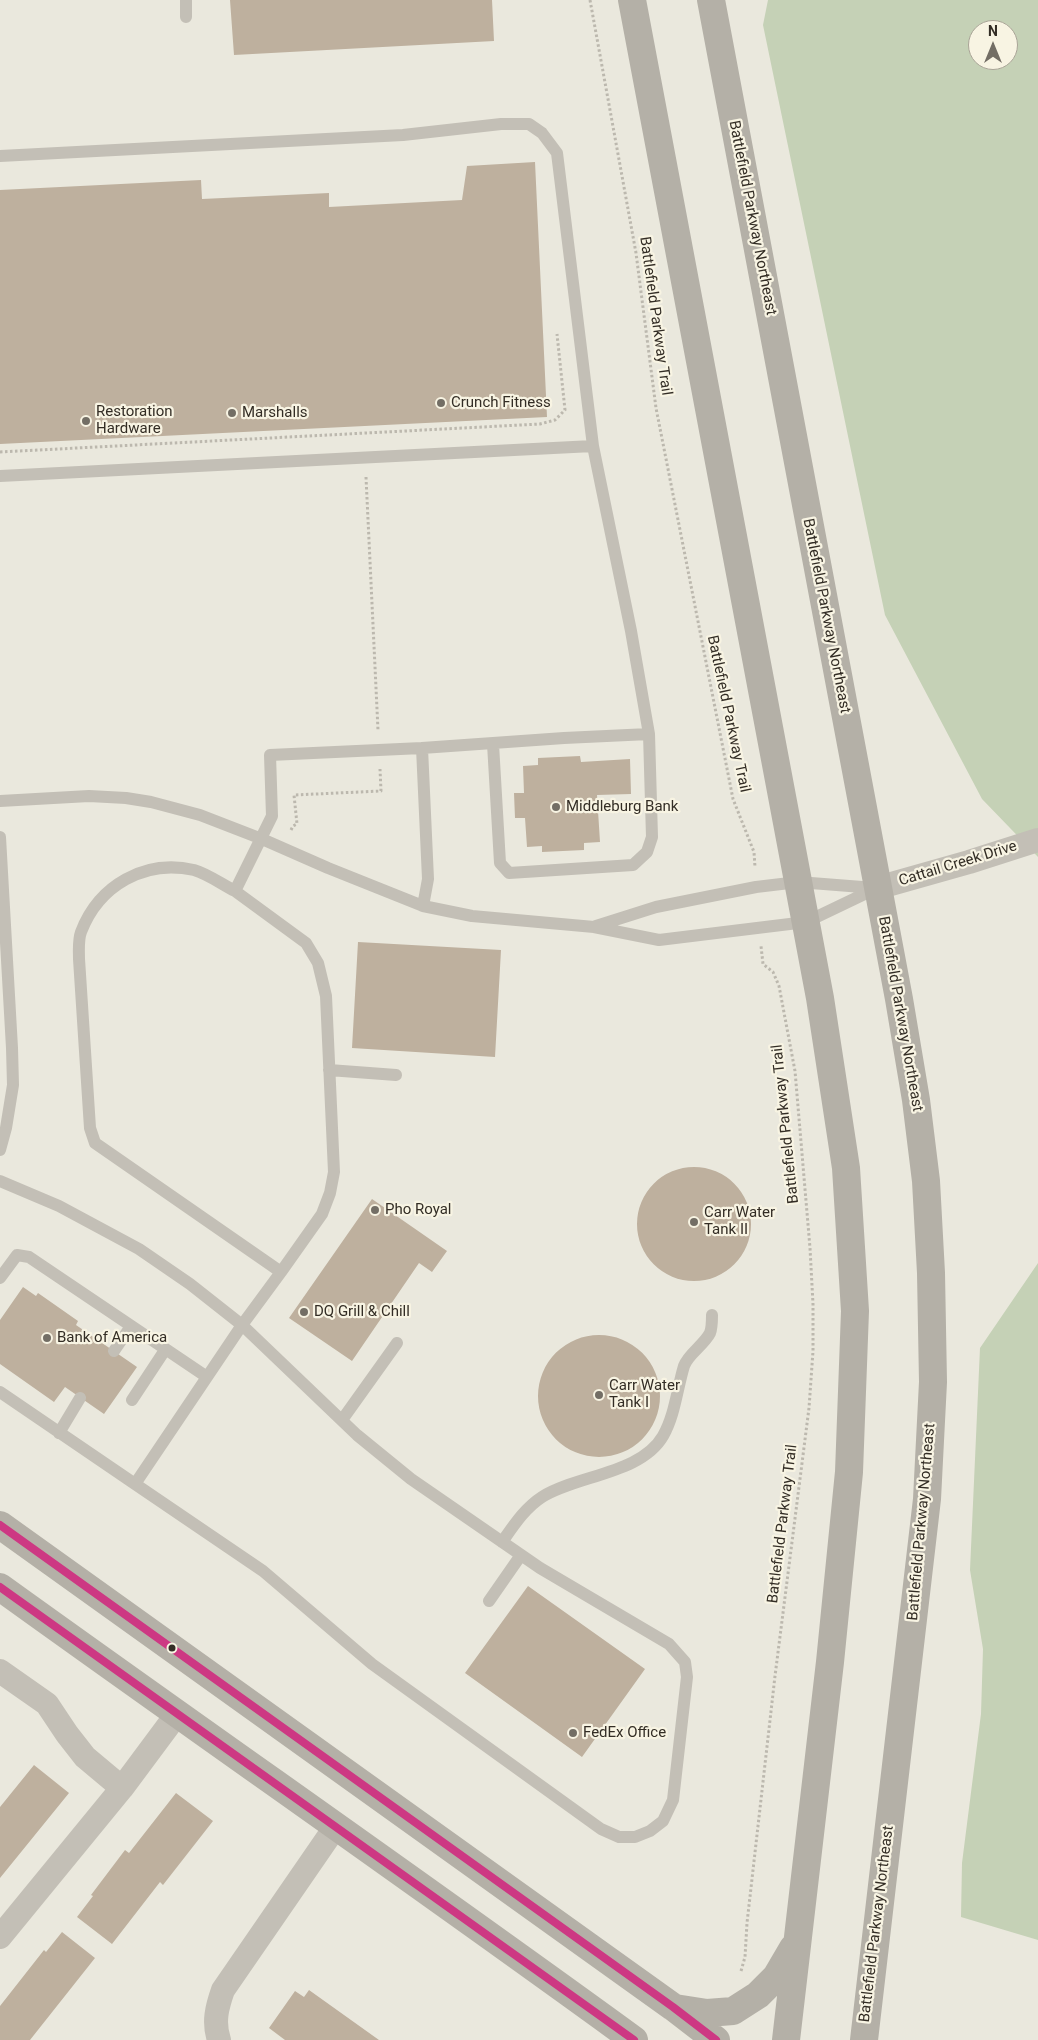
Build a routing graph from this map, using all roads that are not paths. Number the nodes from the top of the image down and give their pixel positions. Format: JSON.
{"nodes":[{"id":1,"x":186,"y":0,"type":"edge"},
{"id":2,"x":632,"y":0,"type":"edge"},
{"id":3,"x":711,"y":0,"type":"edge"},
{"id":4,"x":186,"y":17,"type":"dead end"},
{"id":5,"x":0,"y":156,"type":"edge"},
{"id":6,"x":593,"y":446,"type":"junction"},
{"id":7,"x":0,"y":476,"type":"edge"},
{"id":8,"x":649,"y":734,"type":"junction"},
{"id":9,"x":493,"y":744,"type":"junction"},
{"id":10,"x":422,"y":748,"type":"junction"},
{"id":11,"x":0,"y":801,"type":"edge"},
{"id":12,"x":0,"y":837,"type":"edge"},
{"id":13,"x":262,"y":839,"type":"junction"},
{"id":14,"x":1038,"y":840,"type":"edge"},
{"id":15,"x":798,"y":882,"type":"junction"},
{"id":16,"x":877,"y":888,"type":"junction"},
{"id":17,"x":235,"y":892,"type":"junction"},
{"id":18,"x":423,"y":906,"type":"junction"},
{"id":19,"x":806,"y":922,"type":"junction"},
{"id":20,"x":594,"y":927,"type":"junction"},
{"id":21,"x":329,"y":1070,"type":"junction"},
{"id":22,"x":396,"y":1075,"type":"dead end"},
{"id":23,"x":0,"y":1150,"type":"edge"},
{"id":24,"x":0,"y":1181,"type":"edge"},
{"id":25,"x":281,"y":1272,"type":"junction"},
{"id":26,"x":0,"y":1278,"type":"edge"},
{"id":27,"x":712,"y":1314,"type":"dead end"},
{"id":28,"x":242,"y":1325,"type":"junction"},
{"id":29,"x":130,"y":1326,"type":"junction"},
{"id":30,"x":396,"y":1343,"type":"dead end"},
{"id":31,"x":165,"y":1350,"type":"junction"},
{"id":32,"x":114,"y":1351,"type":"dead end"},
{"id":33,"x":207,"y":1377,"type":"junction"},
{"id":34,"x":0,"y":1392,"type":"edge"},
{"id":35,"x":80,"y":1398,"type":"dead end"},
{"id":36,"x":132,"y":1400,"type":"dead end"},
{"id":37,"x":342,"y":1420,"type":"junction"},
{"id":38,"x":59,"y":1433,"type":"junction"},
{"id":39,"x":135,"y":1484,"type":"junction"},
{"id":40,"x":0,"y":1525,"type":"edge"},
{"id":41,"x":502,"y":1542,"type":"junction"},
{"id":42,"x":521,"y":1555,"type":"junction"},
{"id":43,"x":0,"y":1587,"type":"edge"},
{"id":44,"x":490,"y":1601,"type":"dead end"},
{"id":45,"x":0,"y":1671,"type":"edge"},
{"id":46,"x":177,"y":1714,"type":"junction"},
{"id":47,"x":122,"y":1788,"type":"junction"},
{"id":48,"x":336,"y":1826,"type":"junction"},
{"id":49,"x":0,"y":1937,"type":"edge"},
{"id":50,"x":797,"y":1943,"type":"junction"},
{"id":51,"x":673,"y":2007,"type":"junction"},
{"id":52,"x":219,"y":2040,"type":"edge"},
{"id":53,"x":634,"y":2040,"type":"edge"},
{"id":54,"x":716,"y":2040,"type":"edge"},
{"id":55,"x":786,"y":2040,"type":"edge"},
{"id":56,"x":864,"y":2040,"type":"edge"}],
"edges":[{"from":1,"to":4,"type":"lane"},
{"from":2,"to":15,"type":"main road"},
{"from":3,"to":16,"type":"main road","name":"Battlefield Parkway Northeast"},
{"from":5,"to":6,"type":"lane"},
{"from":6,"to":7,"type":"lane"},
{"from":6,"to":8,"type":"lane"},
{"from":8,"to":9,"type":"lane"},
{"from":8,"to":9,"type":"lane"},
{"from":9,"to":10,"type":"lane"},
{"from":10,"to":13,"type":"lane"},
{"from":10,"to":18,"type":"lane"},
{"from":11,"to":13,"type":"lane"},
{"from":12,"to":23,"type":"lane"},
{"from":13,"to":17,"type":"lane"},
{"from":13,"to":18,"type":"lane"},
{"from":14,"to":16,"type":"street","name":"Cattail Creek Drive"},
{"from":15,"to":16,"type":"lane"},
{"from":15,"to":19,"type":"main road"},
{"from":15,"to":20,"type":"lane"},
{"from":16,"to":19,"type":"lane"},
{"from":16,"to":56,"type":"main road","name":"Battlefield Parkway Northeast"},
{"from":17,"to":21,"type":"lane"},
{"from":17,"to":25,"type":"lane"},
{"from":18,"to":20,"type":"lane"},
{"from":19,"to":20,"type":"lane"},
{"from":19,"to":50,"type":"main road"},
{"from":21,"to":22,"type":"lane"},
{"from":21,"to":25,"type":"lane"},
{"from":24,"to":28,"type":"lane"},
{"from":25,"to":28,"type":"lane"},
{"from":26,"to":29,"type":"lane"},
{"from":27,"to":41,"type":"lane"},
{"from":28,"to":33,"type":"lane"},
{"from":28,"to":37,"type":"lane"},
{"from":29,"to":31,"type":"lane"},
{"from":29,"to":32,"type":"lane"},
{"from":30,"to":37,"type":"lane"},
{"from":31,"to":33,"type":"lane"},
{"from":31,"to":36,"type":"lane"},
{"from":33,"to":39,"type":"lane"},
{"from":34,"to":38,"type":"lane"},
{"from":35,"to":38,"type":"lane"},
{"from":37,"to":41,"type":"lane"},
{"from":38,"to":39,"type":"lane"},
{"from":39,"to":42,"type":"lane"},
{"from":40,"to":51,"type":"main road"},
{"from":41,"to":42,"type":"lane"},
{"from":42,"to":44,"type":"lane"},
{"from":43,"to":46,"type":"main road"},
{"from":45,"to":47,"type":"street"},
{"from":46,"to":47,"type":"street"},
{"from":46,"to":48,"type":"main road"},
{"from":47,"to":49,"type":"street"},
{"from":48,"to":52,"type":"street"},
{"from":48,"to":53,"type":"main road"},
{"from":50,"to":51,"type":"main road"},
{"from":50,"to":55,"type":"main road"},
{"from":51,"to":54,"type":"main road"}]}
